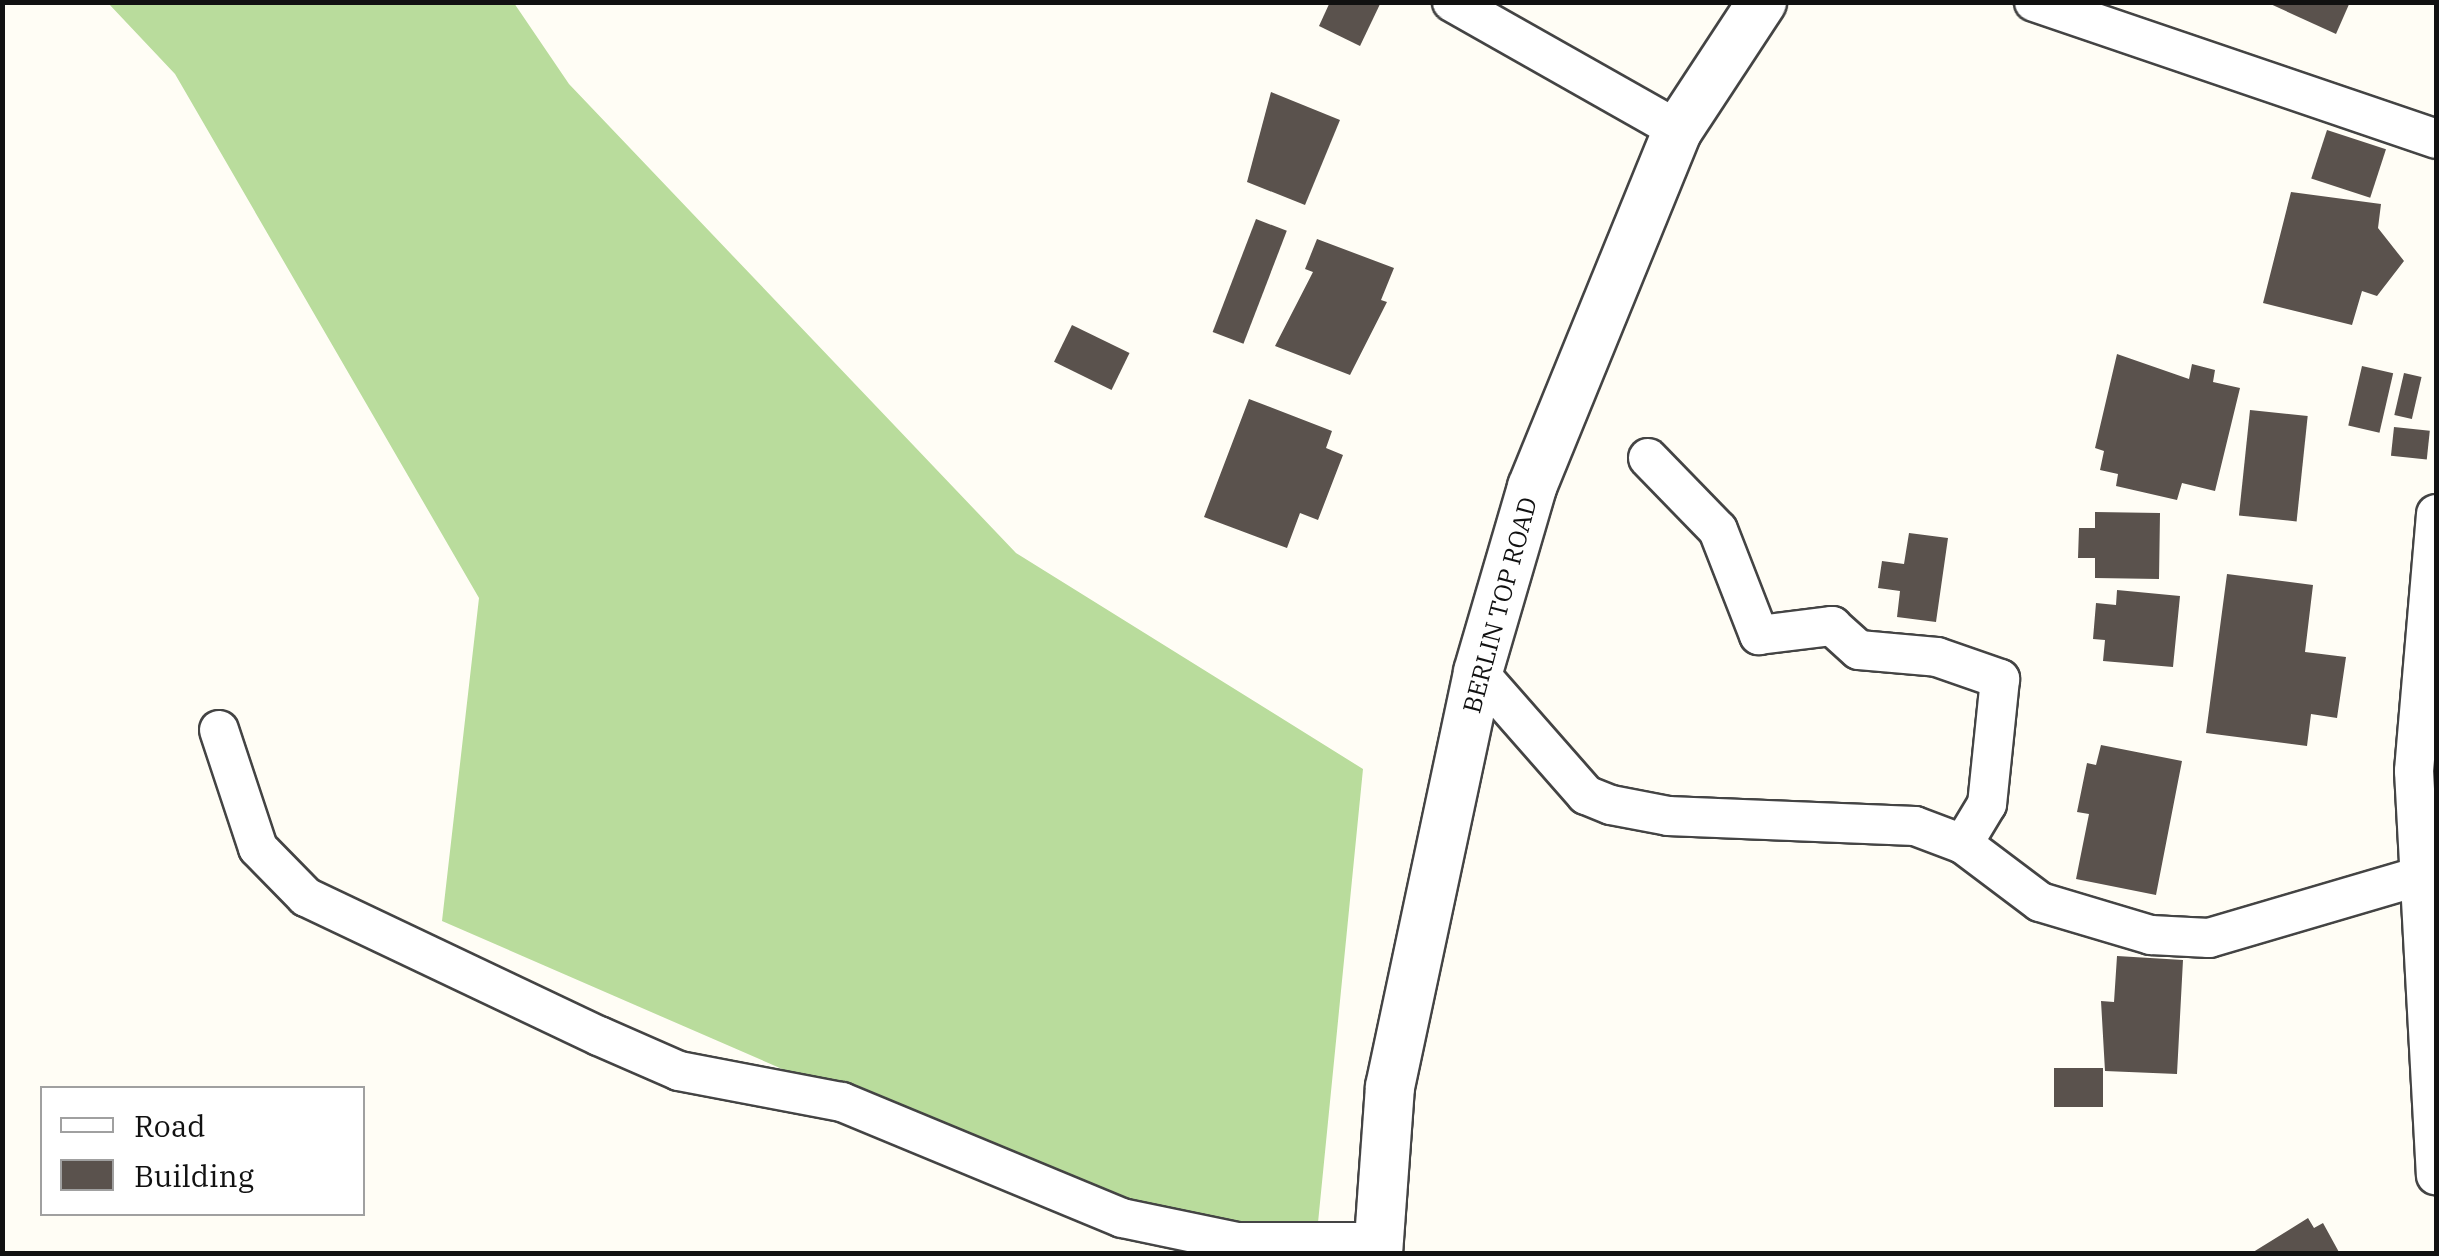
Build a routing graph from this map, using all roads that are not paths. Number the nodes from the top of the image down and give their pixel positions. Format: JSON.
{"nodes":[{"id":1,"x":1452,"y":2,"type":"edge"},
{"id":2,"x":1762,"y":2,"type":"edge"},
{"id":3,"x":2034,"y":2,"type":"edge"},
{"id":4,"x":1678,"y":130,"type":"junction"},
{"id":5,"x":2436,"y":140,"type":"edge"},
{"id":6,"x":1648,"y":458,"type":"dead end"},
{"id":7,"x":2436,"y":514,"type":"edge"},
{"id":8,"x":1478,"y":672,"type":"junction"},
{"id":9,"x":219,"y":730,"type":"dead end"},
{"id":10,"x":1963,"y":844,"type":"junction"},
{"id":11,"x":2419,"y":876,"type":"junction"},
{"id":12,"x":2436,"y":1174,"type":"edge"},
{"id":13,"x":1378,"y":1248,"type":"edge"}],
"edges":[{"from":1,"to":4,"type":"street"},
{"from":2,"to":4,"type":"street","name":"BERLIN TOP ROAD"},
{"from":3,"to":5,"type":"street"},
{"from":4,"to":8,"type":"street","name":"BERLIN TOP ROAD"},
{"from":6,"to":10,"type":"street"},
{"from":7,"to":11,"type":"street"},
{"from":8,"to":10,"type":"street"},
{"from":8,"to":13,"type":"street","name":"BERLIN TOP ROAD"},
{"from":9,"to":13,"type":"street"},
{"from":10,"to":11,"type":"street"},
{"from":11,"to":12,"type":"street"}]}
